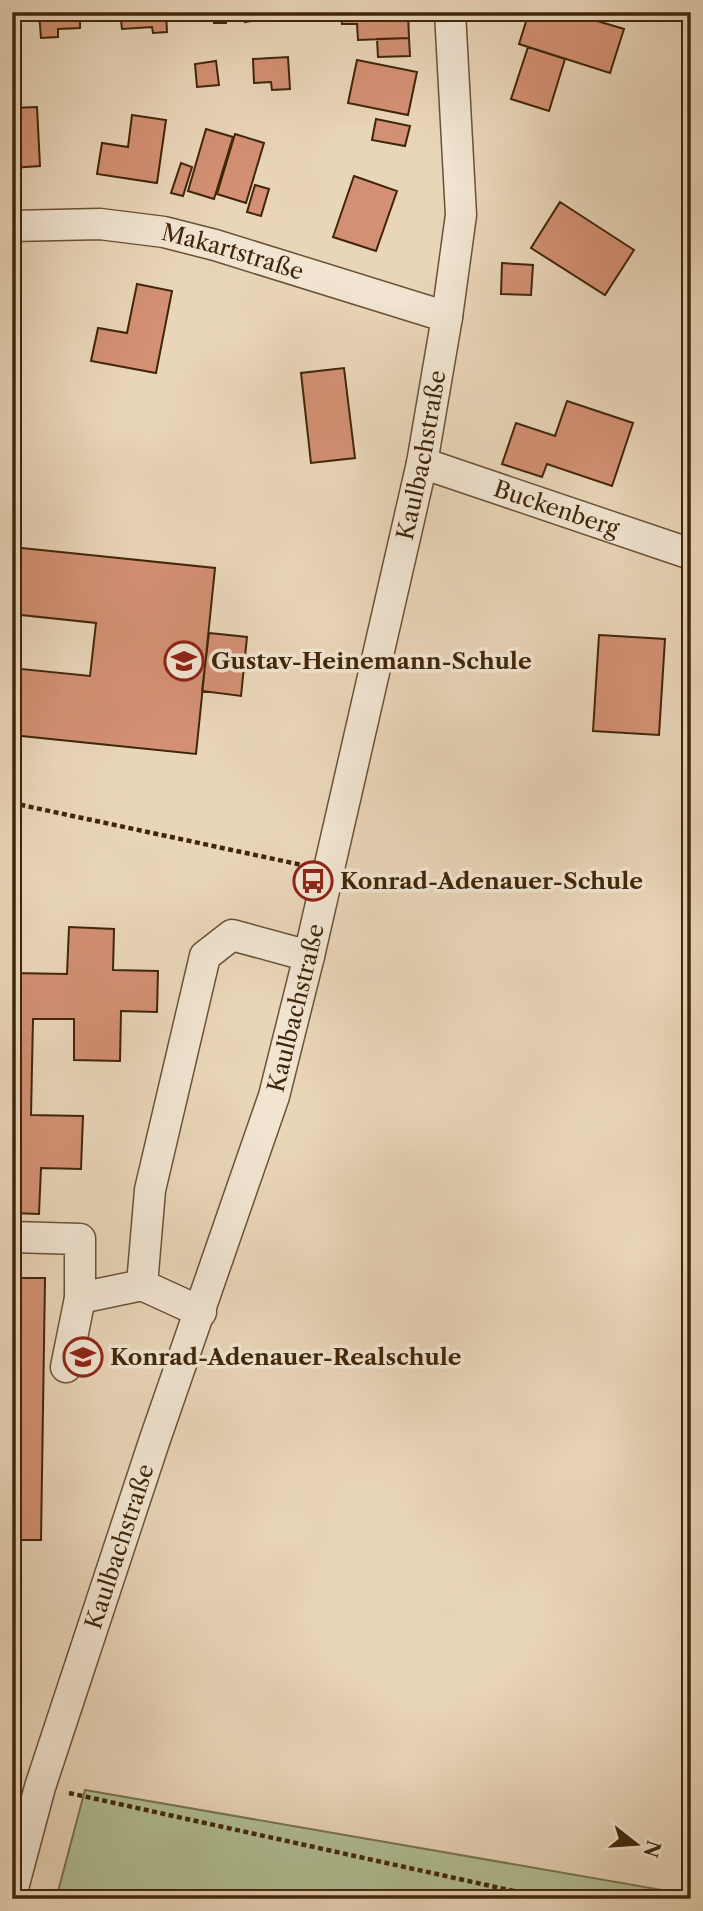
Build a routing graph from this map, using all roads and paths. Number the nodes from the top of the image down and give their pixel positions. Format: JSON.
{"nodes":[{"id":1,"x":450,"y":12,"type":"edge"},
{"id":2,"x":13,"y":230,"type":"edge"},
{"id":3,"x":447,"y":317,"type":"junction"},
{"id":4,"x":422,"y":463,"type":"junction"},
{"id":5,"x":691,"y":554,"type":"edge"},
{"id":6,"x":12,"y":803,"type":"edge"},
{"id":7,"x":327,"y":870,"type":"junction"},
{"id":8,"x":309,"y":956,"type":"junction"},
{"id":9,"x":12,"y":1237,"type":"edge"},
{"id":10,"x":142,"y":1285,"type":"junction"},
{"id":11,"x":80,"y":1298,"type":"junction"},
{"id":12,"x":201,"y":1312,"type":"junction"},
{"id":13,"x":66,"y":1367,"type":"dead end"},
{"id":14,"x":40,"y":1787,"type":"junction"},
{"id":15,"x":12,"y":1892,"type":"edge"},
{"id":16,"x":550,"y":1899,"type":"edge"}],
"edges":[{"from":1,"to":3,"type":"street","name":"Kaulbachstraße"},
{"from":2,"to":3,"type":"street","name":"Makartstraße"},
{"from":3,"to":4,"type":"street","name":"Kaulbachstraße"},
{"from":4,"to":5,"type":"street","name":"Buckenberg"},
{"from":4,"to":7,"type":"street","name":"Kaulbachstraße"},
{"from":6,"to":7,"type":"path"},
{"from":7,"to":8,"type":"street","name":"Kaulbachstraße"},
{"from":8,"to":10,"type":"street"},
{"from":8,"to":12,"type":"street","name":"Kaulbachstraße"},
{"from":9,"to":11,"type":"street"},
{"from":10,"to":11,"type":"street"},
{"from":10,"to":12,"type":"street"},
{"from":11,"to":13,"type":"street"},
{"from":12,"to":14,"type":"street","name":"Kaulbachstraße"},
{"from":14,"to":15,"type":"street","name":"Kaulbachstraße"},
{"from":14,"to":16,"type":"path"}]}
